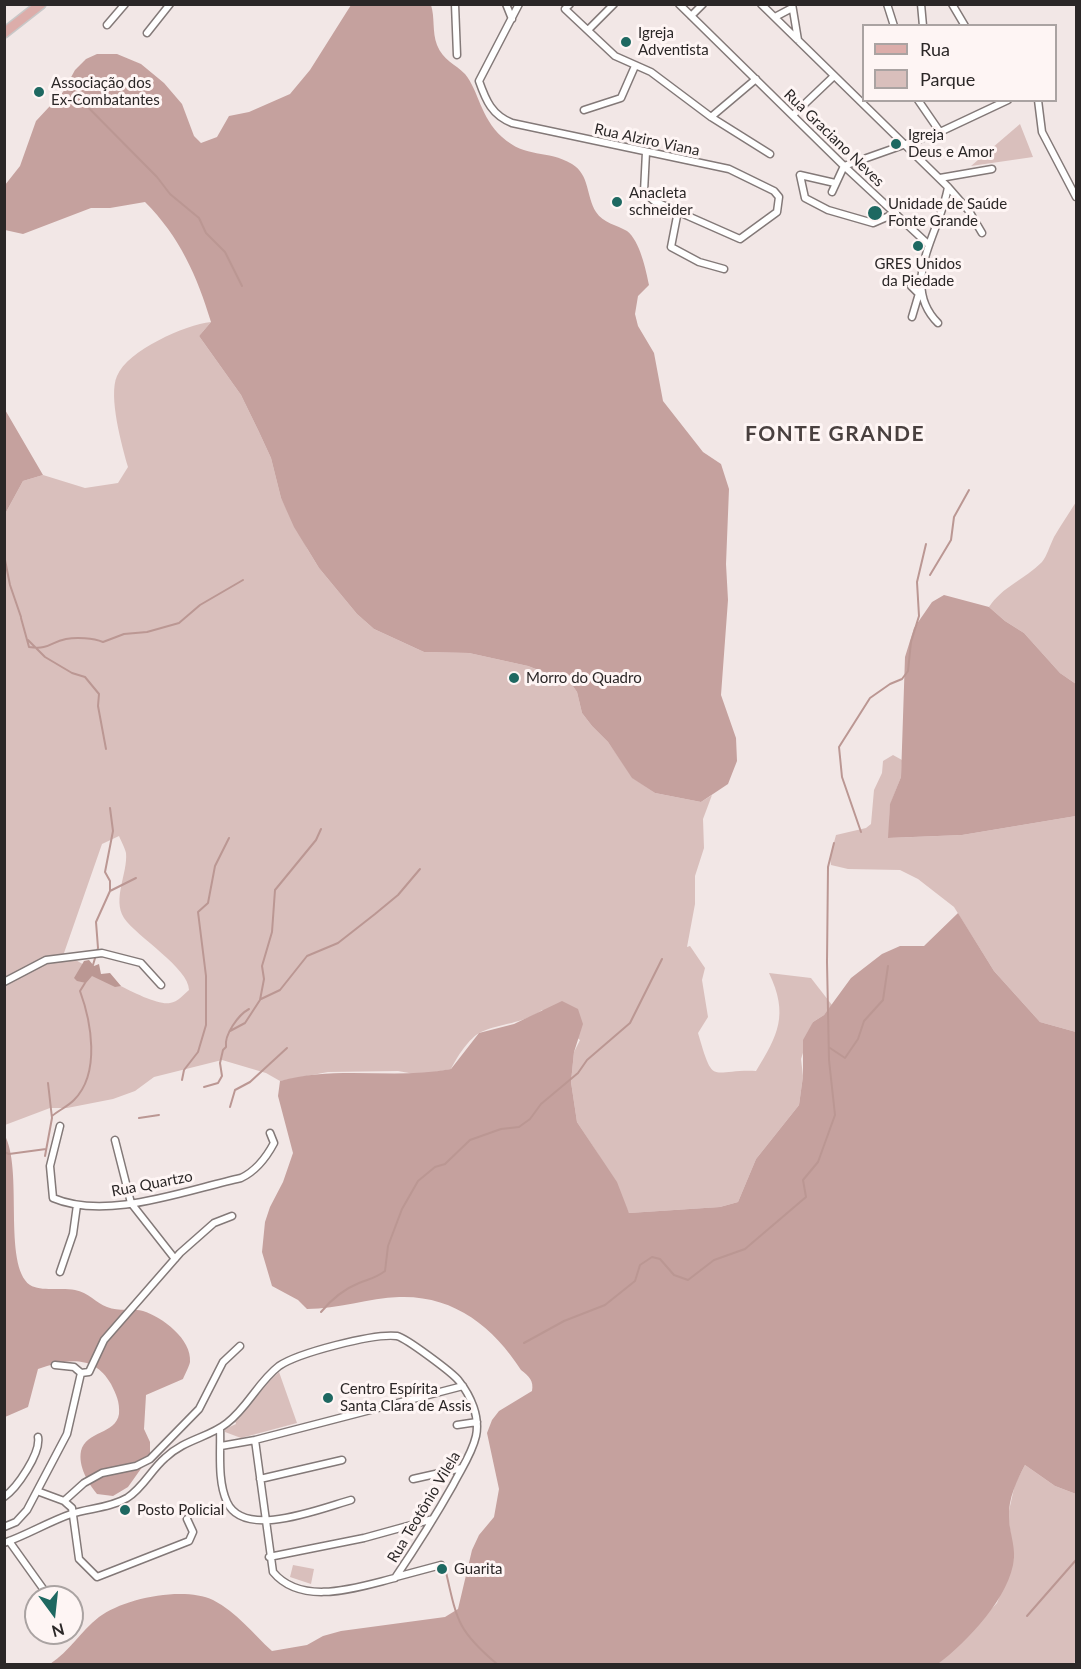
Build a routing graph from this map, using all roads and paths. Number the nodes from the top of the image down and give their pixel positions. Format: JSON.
{"nodes":[{"id":1,"x":41,"y":4,"type":"edge"},
{"id":2,"x":125,"y":4,"type":"edge"},
{"id":3,"x":170,"y":4,"type":"edge"},
{"id":4,"x":455,"y":4,"type":"edge"},
{"id":5,"x":506,"y":4,"type":"edge"},
{"id":6,"x":519,"y":4,"type":"edge"},
{"id":7,"x":614,"y":4,"type":"edge"},
{"id":8,"x":679,"y":4,"type":"edge"},
{"id":9,"x":703,"y":4,"type":"edge"},
{"id":10,"x":761,"y":4,"type":"edge"},
{"id":11,"x":887,"y":4,"type":"edge"},
{"id":12,"x":921,"y":4,"type":"edge"},
{"id":13,"x":952,"y":4,"type":"edge"},
{"id":14,"x":792,"y":6,"type":"edge"},
{"id":15,"x":568,"y":7,"type":"edge"},
{"id":16,"x":692,"y":16,"type":"junction"},
{"id":17,"x":774,"y":17,"type":"junction"},
{"id":18,"x":512,"y":19,"type":"junction"},
{"id":19,"x":893,"y":24,"type":"edge"},
{"id":20,"x":923,"y":24,"type":"edge"},
{"id":21,"x":963,"y":24,"type":"edge"},
{"id":22,"x":107,"y":25,"type":"dead end"},
{"id":23,"x":588,"y":30,"type":"junction"},
{"id":24,"x":4,"y":33,"type":"edge"},
{"id":25,"x":147,"y":33,"type":"dead end"},
{"id":26,"x":798,"y":40,"type":"junction"},
{"id":27,"x":457,"y":55,"type":"dead end"},
{"id":28,"x":635,"y":66,"type":"junction"},
{"id":29,"x":834,"y":76,"type":"junction"},
{"id":30,"x":756,"y":79,"type":"junction"},
{"id":31,"x":919,"y":102,"type":"edge"},
{"id":32,"x":1006,"y":102,"type":"edge"},
{"id":33,"x":1038,"y":102,"type":"edge"},
{"id":34,"x":584,"y":110,"type":"dead end"},
{"id":35,"x":793,"y":115,"type":"junction"},
{"id":36,"x":711,"y":117,"type":"junction"},
{"id":37,"x":940,"y":132,"type":"junction"},
{"id":38,"x":904,"y":146,"type":"junction"},
{"id":39,"x":646,"y":152,"type":"junction"},
{"id":40,"x":770,"y":154,"type":"dead end"},
{"id":41,"x":844,"y":166,"type":"junction"},
{"id":42,"x":993,"y":169,"type":"dead end"},
{"id":43,"x":940,"y":178,"type":"junction"},
{"id":44,"x":835,"y":183,"type":"junction"},
{"id":45,"x":948,"y":187,"type":"junction"},
{"id":46,"x":832,"y":192,"type":"dead end"},
{"id":47,"x":1077,"y":197,"type":"edge"},
{"id":48,"x":678,"y":211,"type":"junction"},
{"id":49,"x":896,"y":213,"type":"junction"},
{"id":50,"x":982,"y":233,"type":"dead end"},
{"id":51,"x":929,"y":245,"type":"junction"},
{"id":52,"x":724,"y":268,"type":"dead end"},
{"id":53,"x":911,"y":286,"type":"dead end"},
{"id":54,"x":919,"y":291,"type":"junction"},
{"id":55,"x":912,"y":317,"type":"dead end"},
{"id":56,"x":938,"y":323,"type":"dead end"},
{"id":57,"x":4,"y":982,"type":"edge"},
{"id":58,"x":161,"y":985,"type":"dead end"},
{"id":59,"x":60,"y":1126,"type":"dead end"},
{"id":60,"x":270,"y":1133,"type":"dead end"},
{"id":61,"x":115,"y":1140,"type":"dead end"},
{"id":62,"x":132,"y":1203,"type":"junction"},
{"id":63,"x":77,"y":1204,"type":"junction"},
{"id":64,"x":232,"y":1216,"type":"dead end"},
{"id":65,"x":175,"y":1259,"type":"junction"},
{"id":66,"x":60,"y":1272,"type":"dead end"},
{"id":67,"x":240,"y":1346,"type":"dead end"},
{"id":68,"x":55,"y":1365,"type":"dead end"},
{"id":69,"x":81,"y":1372,"type":"junction"},
{"id":70,"x":463,"y":1386,"type":"junction"},
{"id":71,"x":477,"y":1422,"type":"junction"},
{"id":72,"x":457,"y":1425,"type":"dead end"},
{"id":73,"x":220,"y":1428,"type":"junction"},
{"id":74,"x":38,"y":1437,"type":"dead end"},
{"id":75,"x":255,"y":1440,"type":"junction"},
{"id":76,"x":221,"y":1446,"type":"junction"},
{"id":77,"x":342,"y":1460,"type":"dead end"},
{"id":78,"x":462,"y":1468,"type":"junction"},
{"id":79,"x":260,"y":1479,"type":"junction"},
{"id":80,"x":413,"y":1479,"type":"dead end"},
{"id":81,"x":37,"y":1491,"type":"junction"},
{"id":82,"x":4,"y":1497,"type":"edge"},
{"id":83,"x":351,"y":1500,"type":"dead end"},
{"id":84,"x":64,"y":1501,"type":"junction"},
{"id":85,"x":75,"y":1513,"type":"junction"},
{"id":86,"x":187,"y":1519,"type":"dead end"},
{"id":87,"x":434,"y":1519,"type":"junction"},
{"id":88,"x":265,"y":1522,"type":"junction"},
{"id":89,"x":5,"y":1525,"type":"edge"},
{"id":90,"x":7,"y":1542,"type":"edge"},
{"id":91,"x":269,"y":1561,"type":"junction"},
{"id":92,"x":441,"y":1565,"type":"dead end"},
{"id":93,"x":395,"y":1578,"type":"junction"},
{"id":94,"x":40,"y":1585,"type":"edge"}],
"edges":[{"from":1,"to":24,"type":"main road"},
{"from":2,"to":22,"type":"street"},
{"from":3,"to":25,"type":"street"},
{"from":4,"to":27,"type":"street"},
{"from":5,"to":18,"type":"street"},
{"from":6,"to":18,"type":"street"},
{"from":7,"to":23,"type":"street"},
{"from":8,"to":16,"type":"street","name":"Rua Graciano Neves"},
{"from":9,"to":16,"type":"street"},
{"from":10,"to":17,"type":"street"},
{"from":11,"to":19,"type":"street"},
{"from":12,"to":20,"type":"street"},
{"from":13,"to":21,"type":"street"},
{"from":14,"to":17,"type":"street"},
{"from":14,"to":26,"type":"street"},
{"from":15,"to":23,"type":"street"},
{"from":16,"to":30,"type":"street","name":"Rua Graciano Neves"},
{"from":17,"to":26,"type":"street"},
{"from":18,"to":39,"type":"street","name":"Rua Alziro Viana"},
{"from":23,"to":28,"type":"street"},
{"from":26,"to":29,"type":"street"},
{"from":28,"to":34,"type":"street"},
{"from":28,"to":36,"type":"street"},
{"from":29,"to":35,"type":"street"},
{"from":29,"to":38,"type":"street"},
{"from":30,"to":35,"type":"street","name":"Rua Graciano Neves"},
{"from":30,"to":36,"type":"street"},
{"from":31,"to":37,"type":"street"},
{"from":32,"to":37,"type":"street"},
{"from":33,"to":47,"type":"street"},
{"from":35,"to":41,"type":"street","name":"Rua Graciano Neves"},
{"from":36,"to":40,"type":"street"},
{"from":37,"to":38,"type":"street"},
{"from":38,"to":41,"type":"street"},
{"from":38,"to":43,"type":"street"},
{"from":39,"to":48,"type":"street"},
{"from":39,"to":48,"type":"street","name":"Rua Alziro Viana"},
{"from":41,"to":44,"type":"street"},
{"from":41,"to":49,"type":"street","name":"Rua Graciano Neves"},
{"from":42,"to":43,"type":"street"},
{"from":43,"to":45,"type":"street"},
{"from":44,"to":46,"type":"street"},
{"from":44,"to":49,"type":"street"},
{"from":45,"to":50,"type":"street"},
{"from":45,"to":51,"type":"street"},
{"from":48,"to":52,"type":"street"},
{"from":49,"to":51,"type":"street","name":"Rua Graciano Neves"},
{"from":51,"to":54,"type":"street"},
{"from":53,"to":54,"type":"street"},
{"from":54,"to":55,"type":"street"},
{"from":54,"to":56,"type":"street"},
{"from":57,"to":58,"type":"street"},
{"from":59,"to":63,"type":"street"},
{"from":60,"to":62,"type":"street","name":"Rua Quartzo"},
{"from":61,"to":62,"type":"street"},
{"from":62,"to":63,"type":"street","name":"Rua Quartzo"},
{"from":62,"to":65,"type":"street"},
{"from":63,"to":66,"type":"street"},
{"from":64,"to":65,"type":"street"},
{"from":65,"to":69,"type":"street"},
{"from":67,"to":84,"type":"street"},
{"from":68,"to":69,"type":"street"},
{"from":69,"to":81,"type":"street"},
{"from":70,"to":71,"type":"street"},
{"from":70,"to":73,"type":"street"},
{"from":70,"to":75,"type":"street"},
{"from":71,"to":72,"type":"street"},
{"from":71,"to":78,"type":"street","name":"Rua Teotônio Vilela"},
{"from":73,"to":76,"type":"street"},
{"from":73,"to":85,"type":"street"},
{"from":74,"to":82,"type":"street"},
{"from":75,"to":76,"type":"street"},
{"from":75,"to":79,"type":"street"},
{"from":76,"to":88,"type":"street"},
{"from":77,"to":79,"type":"street"},
{"from":78,"to":80,"type":"street"},
{"from":78,"to":87,"type":"street","name":"Rua Teotônio Vilela"},
{"from":79,"to":88,"type":"street"},
{"from":81,"to":84,"type":"street"},
{"from":81,"to":89,"type":"street"},
{"from":83,"to":88,"type":"street"},
{"from":84,"to":85,"type":"street"},
{"from":85,"to":86,"type":"street"},
{"from":85,"to":90,"type":"street"},
{"from":87,"to":91,"type":"street"},
{"from":87,"to":93,"type":"street","name":"Rua Teotônio Vilela"},
{"from":88,"to":91,"type":"street"},
{"from":90,"to":94,"type":"street"},
{"from":91,"to":93,"type":"street","name":"Rua Teotônio Vilela"},
{"from":92,"to":93,"type":"street"}]}
